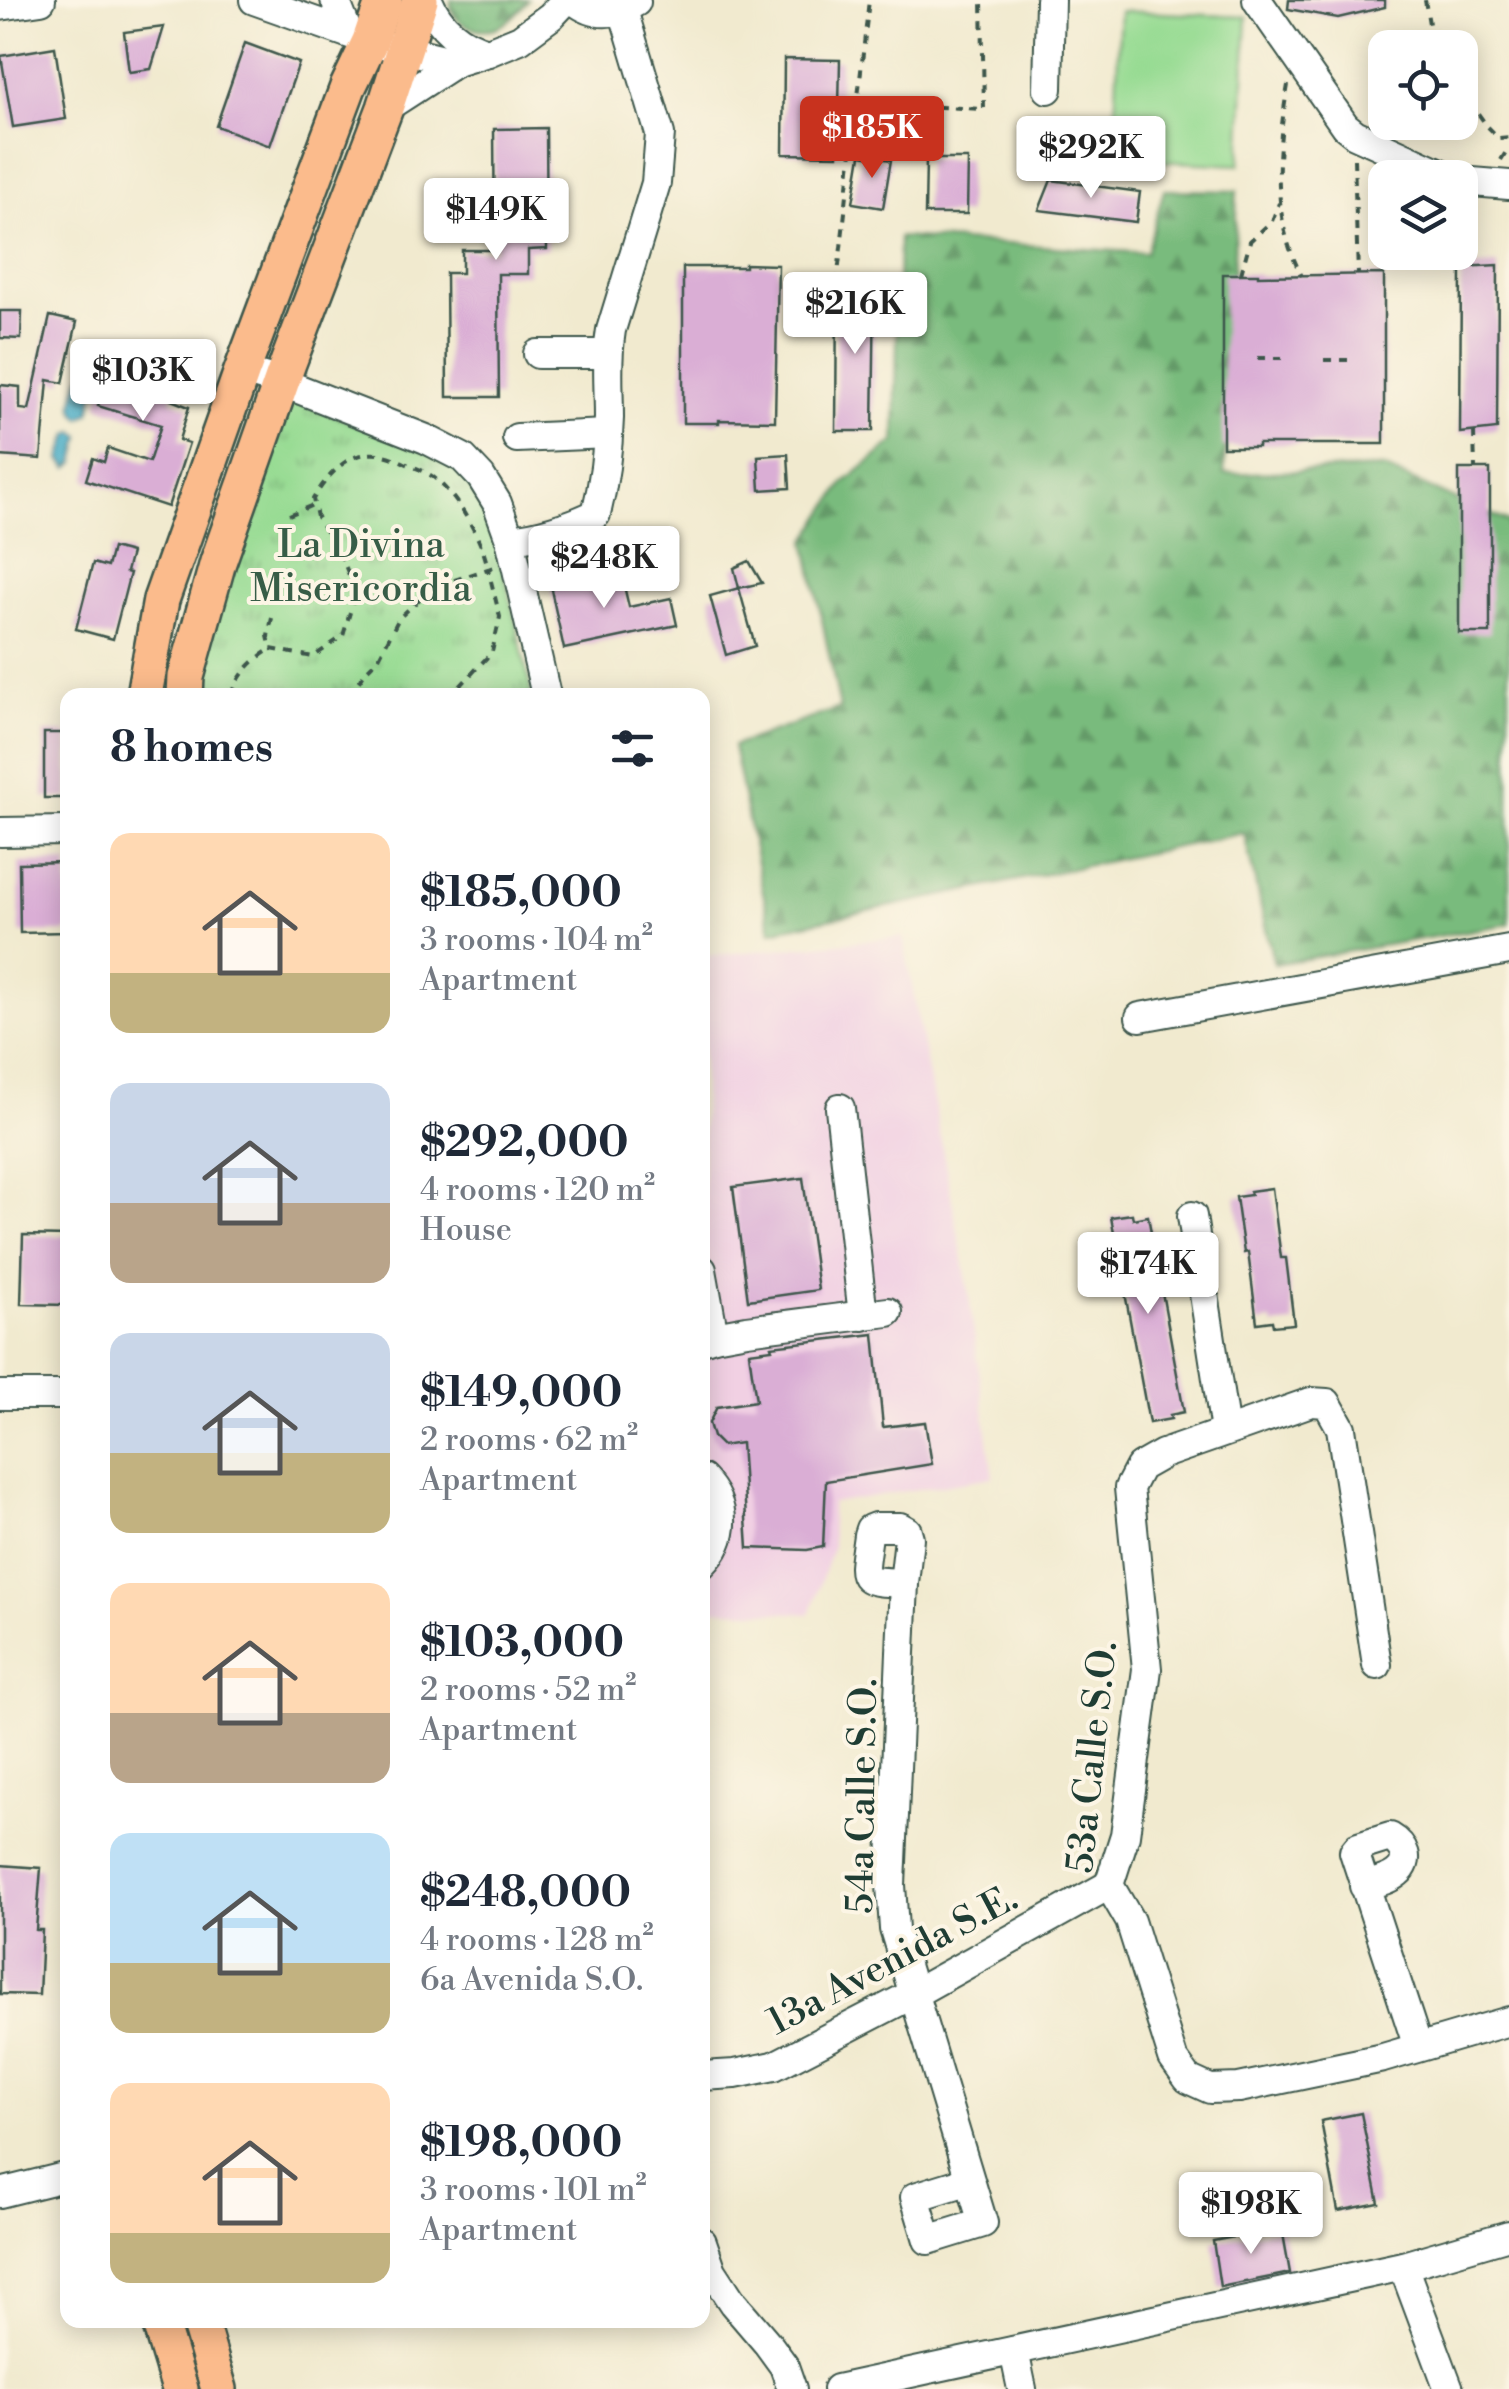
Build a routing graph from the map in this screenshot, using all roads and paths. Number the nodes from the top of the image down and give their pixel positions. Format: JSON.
{"nodes":[{"id":1,"x":41,"y":0,"type":"edge"},
{"id":2,"x":254,"y":0,"type":"edge"},
{"id":3,"x":335,"y":0,"type":"edge"},
{"id":4,"x":384,"y":0,"type":"edge"},
{"id":5,"x":420,"y":0,"type":"edge"},
{"id":6,"x":428,"y":0,"type":"edge"},
{"id":7,"x":566,"y":0,"type":"edge"},
{"id":8,"x":574,"y":0,"type":"edge"},
{"id":9,"x":868,"y":0,"type":"edge"},
{"id":10,"x":982,"y":0,"type":"edge"},
{"id":11,"x":1050,"y":0,"type":"edge"},
{"id":12,"x":1257,"y":0,"type":"edge"},
{"id":13,"x":1424,"y":0,"type":"edge"},
{"id":14,"x":630,"y":5,"type":"edge"},
{"id":15,"x":0,"y":6,"type":"edge"},
{"id":16,"x":1430,"y":30,"type":"edge"},
{"id":17,"x":359,"y":37,"type":"junction"},
{"id":18,"x":405,"y":49,"type":"junction"},
{"id":19,"x":488,"y":52,"type":"junction"},
{"id":20,"x":456,"y":62,"type":"junction"},
{"id":21,"x":1303,"y":68,"type":"junction"},
{"id":22,"x":1048,"y":89,"type":"dead end"},
{"id":23,"x":857,"y":103,"type":"junction"},
{"id":24,"x":385,"y":108,"type":"junction"},
{"id":25,"x":1478,"y":113,"type":"edge"},
{"id":26,"x":1355,"y":134,"type":"junction"},
{"id":27,"x":1509,"y":137,"type":"edge"},
{"id":28,"x":1509,"y":148,"type":"edge"},
{"id":29,"x":1412,"y":160,"type":"edge"},
{"id":30,"x":1503,"y":176,"type":"edge"},
{"id":31,"x":1478,"y":178,"type":"edge"},
{"id":32,"x":1279,"y":203,"type":"junction"},
{"id":33,"x":1241,"y":274,"type":"dead end"},
{"id":34,"x":1358,"y":274,"type":"dead end"},
{"id":35,"x":1302,"y":276,"type":"dead end"},
{"id":36,"x":837,"y":283,"type":"dead end"},
{"id":37,"x":538,"y":354,"type":"dead end"},
{"id":38,"x":607,"y":354,"type":"junction"},
{"id":39,"x":1258,"y":358,"type":"dead end"},
{"id":40,"x":1289,"y":358,"type":"dead end"},
{"id":41,"x":1324,"y":360,"type":"dead end"},
{"id":42,"x":1348,"y":360,"type":"dead end"},
{"id":43,"x":242,"y":371,"type":"junction"},
{"id":44,"x":281,"y":382,"type":"junction"},
{"id":45,"x":1474,"y":432,"type":"dead end"},
{"id":46,"x":608,"y":434,"type":"junction"},
{"id":47,"x":517,"y":438,"type":"dead end"},
{"id":48,"x":1475,"y":468,"type":"dead end"},
{"id":49,"x":313,"y":505,"type":"junction"},
{"id":50,"x":288,"y":515,"type":"dead end"},
{"id":51,"x":510,"y":539,"type":"junction"},
{"id":52,"x":488,"y":569,"type":"junction"},
{"id":53,"x":272,"y":618,"type":"dead end"},
{"id":54,"x":272,"y":649,"type":"junction"},
{"id":55,"x":145,"y":688,"type":"edge"},
{"id":56,"x":185,"y":688,"type":"edge"},
{"id":57,"x":234,"y":688,"type":"edge"},
{"id":58,"x":355,"y":688,"type":"edge"},
{"id":59,"x":459,"y":688,"type":"edge"},
{"id":60,"x":544,"y":688,"type":"edge"},
{"id":61,"x":60,"y":831,"type":"edge"},
{"id":62,"x":0,"y":832,"type":"edge"},
{"id":63,"x":1509,"y":950,"type":"edge"},
{"id":64,"x":1140,"y":1016,"type":"dead end"},
{"id":65,"x":840,"y":1108,"type":"dead end"},
{"id":66,"x":1192,"y":1216,"type":"dead end"},
{"id":67,"x":710,"y":1338,"type":"edge"},
{"id":68,"x":0,"y":1394,"type":"edge"},
{"id":69,"x":60,"y":1395,"type":"edge"},
{"id":70,"x":1225,"y":1432,"type":"junction"},
{"id":71,"x":710,"y":1489,"type":"edge"},
{"id":72,"x":710,"y":1556,"type":"edge"},
{"id":73,"x":904,"y":1583,"type":"dead end"},
{"id":74,"x":1377,"y":1664,"type":"dead end"},
{"id":75,"x":1110,"y":1885,"type":"junction"},
{"id":76,"x":1364,"y":1886,"type":"dead end"},
{"id":77,"x":915,"y":1993,"type":"junction"},
{"id":78,"x":1509,"y":2021,"type":"edge"},
{"id":79,"x":1418,"y":2047,"type":"junction"},
{"id":80,"x":710,"y":2076,"type":"edge"},
{"id":81,"x":60,"y":2178,"type":"edge"},
{"id":82,"x":970,"y":2180,"type":"dead end"},
{"id":83,"x":0,"y":2193,"type":"edge"},
{"id":84,"x":1509,"y":2235,"type":"edge"},
{"id":85,"x":710,"y":2265,"type":"edge"},
{"id":86,"x":1403,"y":2266,"type":"junction"},
{"id":87,"x":161,"y":2328,"type":"edge"},
{"id":88,"x":201,"y":2328,"type":"edge"},
{"id":89,"x":1014,"y":2351,"type":"junction"},
{"id":90,"x":180,"y":2389,"type":"edge"},
{"id":91,"x":219,"y":2389,"type":"edge"},
{"id":92,"x":792,"y":2389,"type":"edge"},
{"id":93,"x":837,"y":2389,"type":"edge"},
{"id":94,"x":1022,"y":2389,"type":"edge"},
{"id":95,"x":1449,"y":2389,"type":"edge"}],
"edges":[{"from":1,"to":15,"type":"street"},
{"from":2,"to":17,"type":"street"},
{"from":3,"to":17,"type":"street"},
{"from":4,"to":17,"type":"main road"},
{"from":5,"to":18,"type":"main road"},
{"from":6,"to":19,"type":"street"},
{"from":7,"to":19,"type":"street"},
{"from":8,"to":14,"type":"street"},
{"from":9,"to":23,"type":"path"},
{"from":10,"to":23,"type":"path"},
{"from":11,"to":22,"type":"street"},
{"from":12,"to":21,"type":"street"},
{"from":13,"to":16,"type":"path"},
{"from":14,"to":38,"type":"street"},
{"from":17,"to":18,"type":"street"},
{"from":17,"to":43,"type":"main road"},
{"from":18,"to":20,"type":"street"},
{"from":18,"to":24,"type":"main road"},
{"from":19,"to":20,"type":"street"},
{"from":20,"to":24,"type":"street"},
{"from":21,"to":26,"type":"street"},
{"from":21,"to":32,"type":"path"},
{"from":23,"to":36,"type":"path"},
{"from":24,"to":44,"type":"main road"},
{"from":25,"to":27,"type":"path"},
{"from":26,"to":29,"type":"street"},
{"from":26,"to":34,"type":"path"},
{"from":28,"to":30,"type":"path"},
{"from":30,"to":31,"type":"street"},
{"from":32,"to":33,"type":"path"},
{"from":32,"to":35,"type":"path"},
{"from":37,"to":38,"type":"street"},
{"from":38,"to":46,"type":"street"},
{"from":39,"to":40,"type":"path"},
{"from":41,"to":42,"type":"path"},
{"from":43,"to":44,"type":"street"},
{"from":43,"to":55,"type":"main road"},
{"from":44,"to":51,"type":"street"},
{"from":44,"to":56,"type":"main road"},
{"from":45,"to":48,"type":"path"},
{"from":46,"to":47,"type":"street"},
{"from":46,"to":51,"type":"street"},
{"from":49,"to":50,"type":"path"},
{"from":49,"to":52,"type":"path"},
{"from":49,"to":54,"type":"path"},
{"from":51,"to":60,"type":"street"},
{"from":52,"to":58,"type":"path"},
{"from":52,"to":59,"type":"path"},
{"from":53,"to":54,"type":"path"},
{"from":54,"to":57,"type":"path"},
{"from":61,"to":62,"type":"street"},
{"from":63,"to":64,"type":"street"},
{"from":65,"to":67,"type":"street"},
{"from":66,"to":70,"type":"street"},
{"from":68,"to":69,"type":"street"},
{"from":70,"to":74,"type":"street"},
{"from":70,"to":75,"type":"street","name":"53a Calle S.O."},
{"from":71,"to":72,"type":"street"},
{"from":73,"to":77,"type":"street","name":"54a Calle S.O."},
{"from":75,"to":77,"type":"street","name":"13a Avenida S.E."},
{"from":75,"to":79,"type":"street","name":"53a Calle S.O."},
{"from":76,"to":79,"type":"street"},
{"from":77,"to":80,"type":"street","name":"13a Avenida S.E."},
{"from":77,"to":82,"type":"street","name":"54a Calle S.O."},
{"from":78,"to":79,"type":"street"},
{"from":81,"to":83,"type":"street"},
{"from":84,"to":86,"type":"street"},
{"from":85,"to":92,"type":"street"},
{"from":86,"to":89,"type":"street"},
{"from":86,"to":95,"type":"street"},
{"from":87,"to":90,"type":"main road"},
{"from":88,"to":91,"type":"main road"},
{"from":89,"to":93,"type":"street"},
{"from":89,"to":94,"type":"street"}]}
